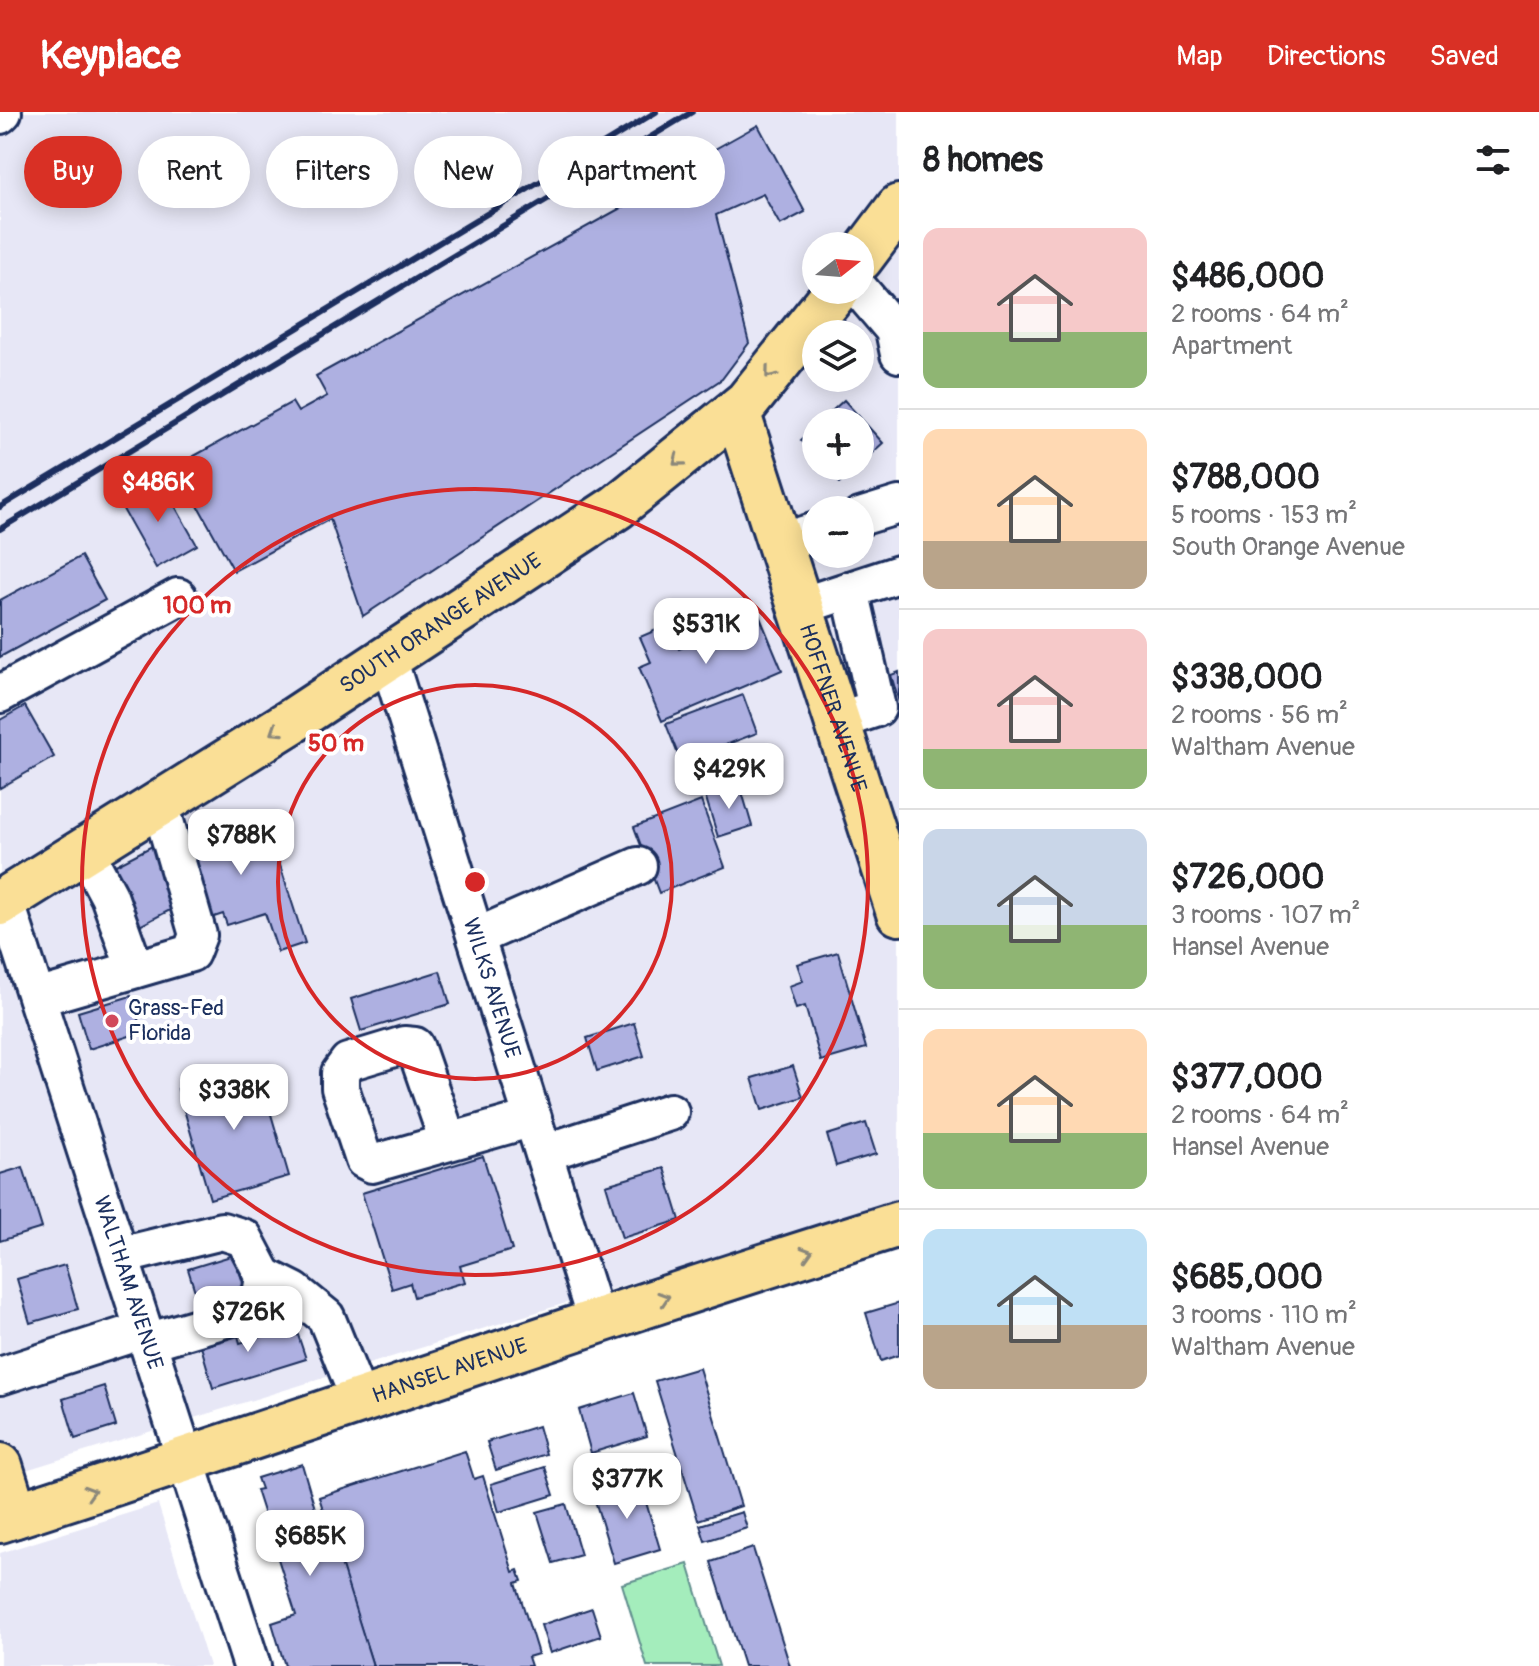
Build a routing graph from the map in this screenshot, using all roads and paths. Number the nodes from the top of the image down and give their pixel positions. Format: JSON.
{"nodes":[{"id":1,"x":899,"y":207,"type":"edge"},
{"id":2,"x":874,"y":240,"type":"edge"},
{"id":3,"x":825,"y":304,"type":"edge"},
{"id":4,"x":871,"y":304,"type":"edge"},
{"id":5,"x":897,"y":336,"type":"edge"},
{"id":6,"x":737,"y":411,"type":"junction"},
{"id":7,"x":899,"y":505,"type":"edge"},
{"id":8,"x":874,"y":513,"type":"edge"},
{"id":9,"x":798,"y":537,"type":"edge"},
{"id":10,"x":899,"y":574,"type":"edge"},
{"id":11,"x":850,"y":590,"type":"junction"},
{"id":12,"x":178,"y":597,"type":"dead end"},
{"id":13,"x":801,"y":606,"type":"junction"},
{"id":14,"x":388,"y":658,"type":"junction"},
{"id":15,"x":0,"y":694,"type":"edge"},
{"id":16,"x":838,"y":721,"type":"junction"},
{"id":17,"x":160,"y":804,"type":"junction"},
{"id":18,"x":85,"y":851,"type":"junction"},
{"id":19,"x":638,"y":866,"type":"dead end"},
{"id":20,"x":3,"y":901,"type":"edge"},
{"id":21,"x":899,"y":913,"type":"edge"},
{"id":22,"x":476,"y":937,"type":"junction"},
{"id":23,"x":135,"y":969,"type":"junction"},
{"id":24,"x":37,"y":998,"type":"junction"},
{"id":25,"x":670,"y":1112,"type":"dead end"},
{"id":26,"x":533,"y":1118,"type":"junction"},
{"id":27,"x":448,"y":1141,"type":"dead end"},
{"id":28,"x":544,"y":1153,"type":"junction"},
{"id":29,"x":899,"y":1224,"type":"edge"},
{"id":30,"x":120,"y":1256,"type":"junction"},
{"id":31,"x":264,"y":1276,"type":"junction"},
{"id":32,"x":596,"y":1320,"type":"junction"},
{"id":33,"x":145,"y":1336,"type":"junction"},
{"id":34,"x":0,"y":1376,"type":"edge"},
{"id":35,"x":360,"y":1401,"type":"junction"},
{"id":36,"x":184,"y":1462,"type":"junction"},
{"id":37,"x":0,"y":1466,"type":"edge"},
{"id":38,"x":8,"y":1518,"type":"edge"},
{"id":39,"x":252,"y":1666,"type":"edge"}],
"edges":[{"from":1,"to":2,"type":"main road"},
{"from":3,"to":6,"type":"main road","name":"SOUTH ORANGE AVENUE","one_way":true},
{"from":4,"to":5,"type":"street"},
{"from":6,"to":9,"type":"main road","name":"HOFFNER AVENUE"},
{"from":6,"to":14,"type":"main road","name":"SOUTH ORANGE AVENUE","one_way":true},
{"from":7,"to":8,"type":"street"},
{"from":9,"to":13,"type":"main road","name":"HOFFNER AVENUE"},
{"from":10,"to":11,"type":"street"},
{"from":11,"to":13,"type":"street"},
{"from":11,"to":16,"type":"street"},
{"from":12,"to":15,"type":"street"},
{"from":13,"to":16,"type":"main road","name":"HOFFNER AVENUE"},
{"from":14,"to":17,"type":"main road","name":"SOUTH ORANGE AVENUE","one_way":true},
{"from":14,"to":22,"type":"street","name":"WILKS AVENUE"},
{"from":16,"to":21,"type":"main road","name":"HOFFNER AVENUE"},
{"from":17,"to":18,"type":"main road","name":"SOUTH ORANGE AVENUE"},
{"from":17,"to":23,"type":"street"},
{"from":18,"to":20,"type":"main road","name":"SOUTH ORANGE AVENUE"},
{"from":18,"to":23,"type":"street"},
{"from":19,"to":22,"type":"street"},
{"from":20,"to":24,"type":"street","name":"WALTHAM AVENUE"},
{"from":22,"to":26,"type":"street","name":"WILKS AVENUE"},
{"from":23,"to":24,"type":"street"},
{"from":24,"to":30,"type":"street","name":"WALTHAM AVENUE"},
{"from":25,"to":28,"type":"street"},
{"from":26,"to":27,"type":"street"},
{"from":26,"to":28,"type":"street","name":"WILKS AVENUE"},
{"from":28,"to":32,"type":"street","name":"WILKS AVENUE"},
{"from":32,"to":29,"type":"main road","name":"HANSEL AVENUE","one_way":true},
{"from":30,"to":31,"type":"street"},
{"from":30,"to":33,"type":"street","name":"WALTHAM AVENUE"},
{"from":31,"to":33,"type":"street"},
{"from":31,"to":35,"type":"street"},
{"from":32,"to":35,"type":"main road","name":"HANSEL AVENUE"},
{"from":33,"to":34,"type":"street"},
{"from":33,"to":36,"type":"street","name":"WALTHAM AVENUE"},
{"from":35,"to":36,"type":"main road","name":"HANSEL AVENUE"},
{"from":38,"to":36,"type":"main road","name":"HANSEL AVENUE","one_way":true},
{"from":36,"to":39,"type":"street","name":"WALTHAM AVENUE"},
{"from":37,"to":38,"type":"main road"}]}
